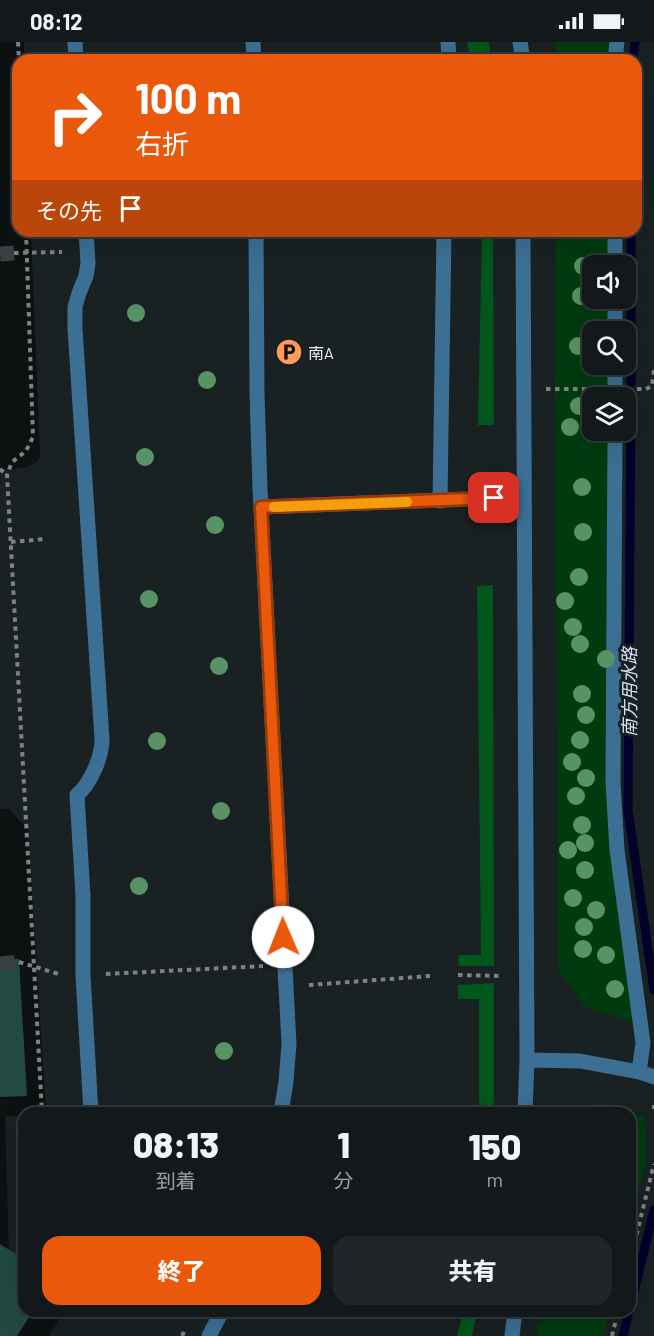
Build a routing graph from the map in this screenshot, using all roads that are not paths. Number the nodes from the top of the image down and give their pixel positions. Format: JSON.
{"nodes":[{"id":1,"x":86,"y":237,"type":"edge"},
{"id":2,"x":256,"y":237,"type":"edge"},
{"id":3,"x":444,"y":237,"type":"edge"},
{"id":4,"x":523,"y":237,"type":"edge"},
{"id":5,"x":615,"y":237,"type":"edge"},
{"id":6,"x":615,"y":255,"type":"edge"},
{"id":7,"x":615,"y":441,"type":"edge"},
{"id":8,"x":524,"y":500,"type":"junction"},
{"id":9,"x":440,"y":501,"type":"junction"},
{"id":10,"x":261,"y":507,"type":"junction"},
{"id":11,"x":526,"y":1060,"type":"junction"},
{"id":12,"x":639,"y":1072,"type":"junction"},
{"id":13,"x":654,"y":1077,"type":"edge"},
{"id":14,"x":91,"y":1107,"type":"edge"},
{"id":15,"x":282,"y":1107,"type":"edge"},
{"id":16,"x":525,"y":1107,"type":"edge"},
{"id":17,"x":219,"y":1317,"type":"edge"},
{"id":18,"x":514,"y":1317,"type":"edge"},
{"id":19,"x":209,"y":1336,"type":"edge"},
{"id":20,"x":512,"y":1336,"type":"edge"}],
"edges":[{"from":1,"to":14,"type":"street"},
{"from":2,"to":10,"type":"street"},
{"from":3,"to":9,"type":"street"},
{"from":4,"to":8,"type":"street"},
{"from":5,"to":6,"type":"street"},
{"from":7,"to":12,"type":"street"},
{"from":8,"to":9,"type":"street"},
{"from":8,"to":11,"type":"street"},
{"from":9,"to":10,"type":"street"},
{"from":10,"to":15,"type":"street"},
{"from":11,"to":12,"type":"street"},
{"from":11,"to":16,"type":"street"},
{"from":12,"to":13,"type":"street"},
{"from":17,"to":19,"type":"street"},
{"from":18,"to":20,"type":"street"}]}
